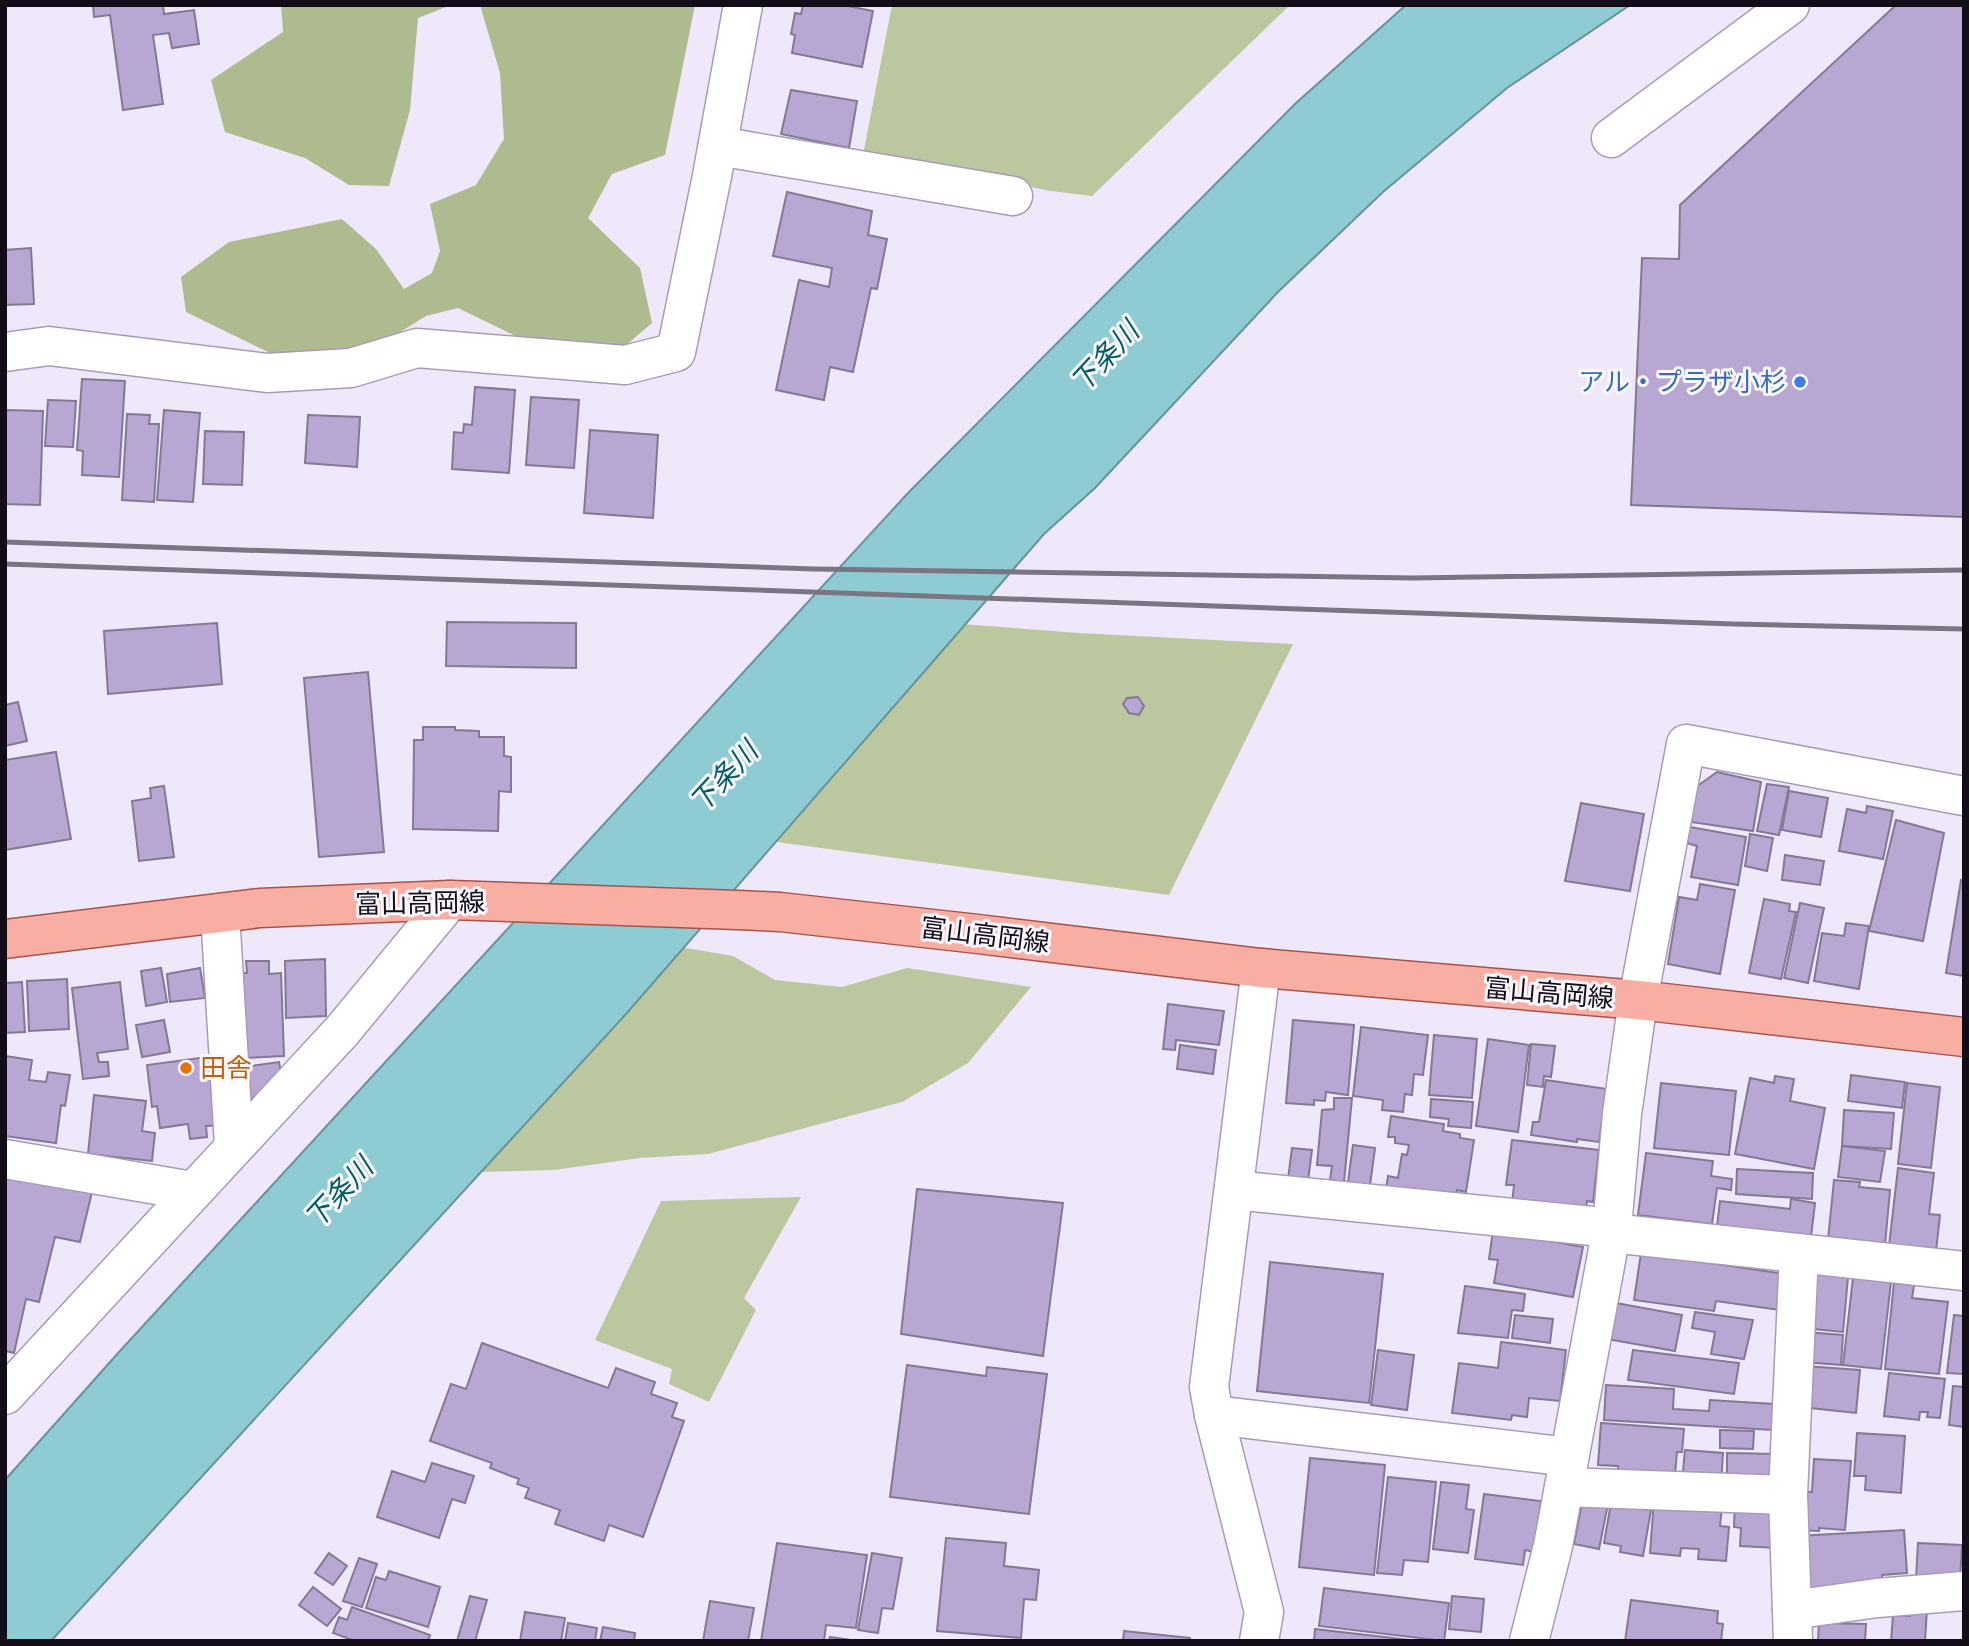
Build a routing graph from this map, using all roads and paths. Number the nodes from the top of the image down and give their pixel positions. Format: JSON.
{"nodes":[{"id":1,"x":743,"y":5,"type":"edge"},
{"id":2,"x":1790,"y":5,"type":"edge"},
{"id":3,"x":1611,"y":138,"type":"dead end"},
{"id":4,"x":718,"y":146,"type":"junction"},
{"id":5,"x":1013,"y":196,"type":"dead end"},
{"id":6,"x":5,"y":352,"type":"edge"},
{"id":7,"x":1964,"y":796,"type":"edge"},
{"id":8,"x":450,"y":900,"type":"junction"},
{"id":9,"x":220,"y":913,"type":"junction"},
{"id":10,"x":5,"y":939,"type":"edge"},
{"id":11,"x":1261,"y":968,"type":"junction"},
{"id":12,"x":1638,"y":1000,"type":"junction"},
{"id":13,"x":1964,"y":1037,"type":"edge"},
{"id":14,"x":234,"y":1146,"type":"junction"},
{"id":15,"x":5,"y":1159,"type":"edge"},
{"id":16,"x":192,"y":1191,"type":"junction"},
{"id":17,"x":1234,"y":1191,"type":"junction"},
{"id":18,"x":1611,"y":1231,"type":"junction"},
{"id":19,"x":1798,"y":1253,"type":"junction"},
{"id":20,"x":1964,"y":1271,"type":"edge"},
{"id":21,"x":5,"y":1395,"type":"edge"},
{"id":22,"x":1214,"y":1415,"type":"junction"},
{"id":23,"x":1567,"y":1472,"type":"junction"},
{"id":24,"x":1788,"y":1495,"type":"junction"},
{"id":25,"x":1964,"y":1591,"type":"edge"},
{"id":26,"x":1793,"y":1625,"type":"edge"},
{"id":27,"x":1259,"y":1641,"type":"edge"},
{"id":28,"x":1528,"y":1641,"type":"edge"}],
"edges":[{"from":1,"to":4,"type":"street"},
{"from":2,"to":3,"type":"street"},
{"from":4,"to":5,"type":"street"},
{"from":4,"to":6,"type":"street"},
{"from":7,"to":12,"type":"street"},
{"from":8,"to":9,"type":"main road","name":"富山高岡線"},
{"from":8,"to":11,"type":"main road","name":"富山高岡線"},
{"from":8,"to":14,"type":"street"},
{"from":9,"to":10,"type":"main road","name":"富山高岡線"},
{"from":9,"to":14,"type":"street"},
{"from":11,"to":12,"type":"main road","name":"富山高岡線"},
{"from":11,"to":17,"type":"street"},
{"from":12,"to":13,"type":"main road","name":"富山高岡線"},
{"from":12,"to":18,"type":"street"},
{"from":14,"to":16,"type":"street"},
{"from":15,"to":16,"type":"street"},
{"from":16,"to":21,"type":"street"},
{"from":17,"to":18,"type":"street"},
{"from":17,"to":22,"type":"street"},
{"from":18,"to":19,"type":"street"},
{"from":18,"to":23,"type":"street"},
{"from":19,"to":20,"type":"street"},
{"from":19,"to":24,"type":"street"},
{"from":22,"to":23,"type":"street"},
{"from":22,"to":27,"type":"street"},
{"from":23,"to":24,"type":"street"},
{"from":23,"to":28,"type":"street"},
{"from":24,"to":26,"type":"street"},
{"from":25,"to":26,"type":"street"}]}
